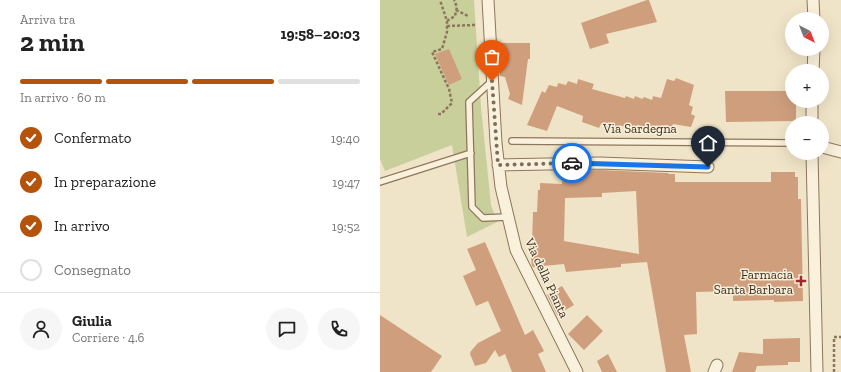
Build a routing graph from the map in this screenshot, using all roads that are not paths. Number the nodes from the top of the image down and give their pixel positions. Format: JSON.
{"nodes":[{"id":1,"x":488,"y":0,"type":"edge"},
{"id":2,"x":813,"y":0,"type":"edge"},
{"id":3,"x":814,"y":12,"type":"edge"},
{"id":4,"x":492,"y":81,"type":"junction"},
{"id":5,"x":512,"y":141,"type":"dead end"},
{"id":6,"x":785,"y":143,"type":"edge"},
{"id":7,"x":829,"y":149,"type":"edge"},
{"id":8,"x":841,"y":152,"type":"edge"},
{"id":9,"x":471,"y":153,"type":"junction"},
{"id":10,"x":812,"y":160,"type":"edge"},
{"id":11,"x":498,"y":165,"type":"junction"},
{"id":12,"x":708,"y":167,"type":"dead end"},
{"id":13,"x":380,"y":182,"type":"edge"},
{"id":14,"x":508,"y":217,"type":"junction"},
{"id":15,"x":577,"y":372,"type":"edge"},
{"id":16,"x":817,"y":372,"type":"edge"}],
"edges":[{"from":1,"to":4,"type":"street","name":"Via della Pianta"},
{"from":2,"to":3,"type":"street"},
{"from":4,"to":9,"type":"lane"},
{"from":4,"to":11,"type":"street","name":"Via della Pianta"},
{"from":5,"to":6,"type":"lane","name":"Via Sardegna"},
{"from":7,"to":8,"type":"street"},
{"from":9,"to":13,"type":"lane"},
{"from":9,"to":14,"type":"lane"},
{"from":10,"to":16,"type":"street"},
{"from":11,"to":12,"type":"street"},
{"from":11,"to":14,"type":"street","name":"Via della Pianta"},
{"from":14,"to":15,"type":"street","name":"Via della Pianta"}]}
